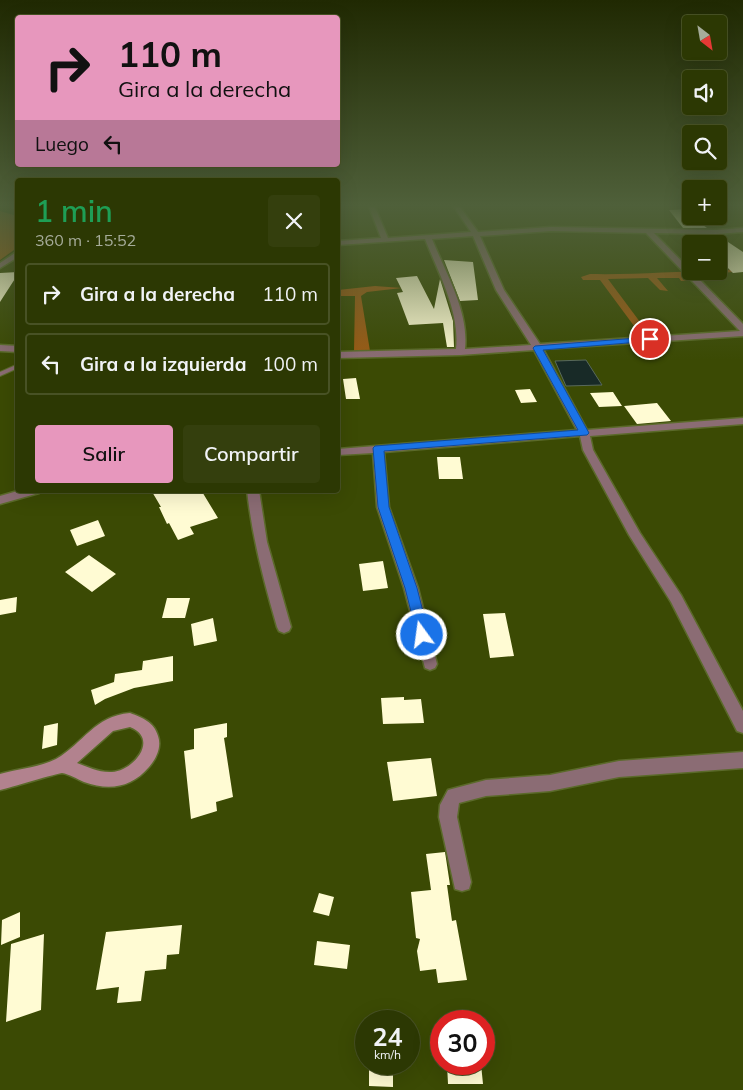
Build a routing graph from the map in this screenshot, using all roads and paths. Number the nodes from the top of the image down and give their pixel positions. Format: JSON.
{"nodes":[{"id":1,"x":10,"y":258,"type":"edge"},
{"id":2,"x":436,"y":258,"type":"edge"},
{"id":3,"x":486,"y":258,"type":"edge"},
{"id":4,"x":674,"y":258,"type":"edge"},
{"id":5,"x":0,"y":266,"type":"edge"},
{"id":6,"x":743,"y":329,"type":"edge"},
{"id":7,"x":743,"y":333,"type":"edge"},
{"id":8,"x":0,"y":348,"type":"edge"},
{"id":9,"x":537,"y":348,"type":"junction"},
{"id":10,"x":15,"y":349,"type":"edge"},
{"id":11,"x":460,"y":352,"type":"junction"},
{"id":12,"x":340,"y":355,"type":"edge"},
{"id":13,"x":15,"y":367,"type":"edge"},
{"id":14,"x":0,"y":374,"type":"edge"},
{"id":15,"x":743,"y":421,"type":"edge"},
{"id":16,"x":584,"y":433,"type":"junction"},
{"id":17,"x":378,"y":448,"type":"junction"},
{"id":18,"x":340,"y":452,"type":"edge"},
{"id":19,"x":24,"y":493,"type":"edge"},
{"id":20,"x":253,"y":493,"type":"edge"},
{"id":21,"x":0,"y":500,"type":"edge"},
{"id":22,"x":284,"y":627,"type":"dead end"},
{"id":23,"x":430,"y":664,"type":"dead end"},
{"id":24,"x":743,"y":726,"type":"edge"},
{"id":25,"x":743,"y":760,"type":"edge"},
{"id":26,"x":61,"y":765,"type":"junction"},
{"id":27,"x":0,"y":782,"type":"edge"},
{"id":28,"x":462,"y":882,"type":"dead end"}],
"edges":[{"from":1,"to":5,"type":"street"},
{"from":2,"to":11,"type":"street"},
{"from":3,"to":9,"type":"street"},
{"from":4,"to":6,"type":"street"},
{"from":7,"to":9,"type":"street"},
{"from":8,"to":10,"type":"street"},
{"from":9,"to":11,"type":"street"},
{"from":9,"to":16,"type":"street"},
{"from":11,"to":12,"type":"street"},
{"from":13,"to":14,"type":"lane"},
{"from":15,"to":16,"type":"street"},
{"from":16,"to":17,"type":"street"},
{"from":16,"to":24,"type":"street"},
{"from":17,"to":18,"type":"street"},
{"from":17,"to":23,"type":"street"},
{"from":19,"to":21,"type":"street"},
{"from":20,"to":22,"type":"street"},
{"from":25,"to":28,"type":"street"},
{"from":26,"to":26,"type":"street"},
{"from":26,"to":27,"type":"street"}]}
